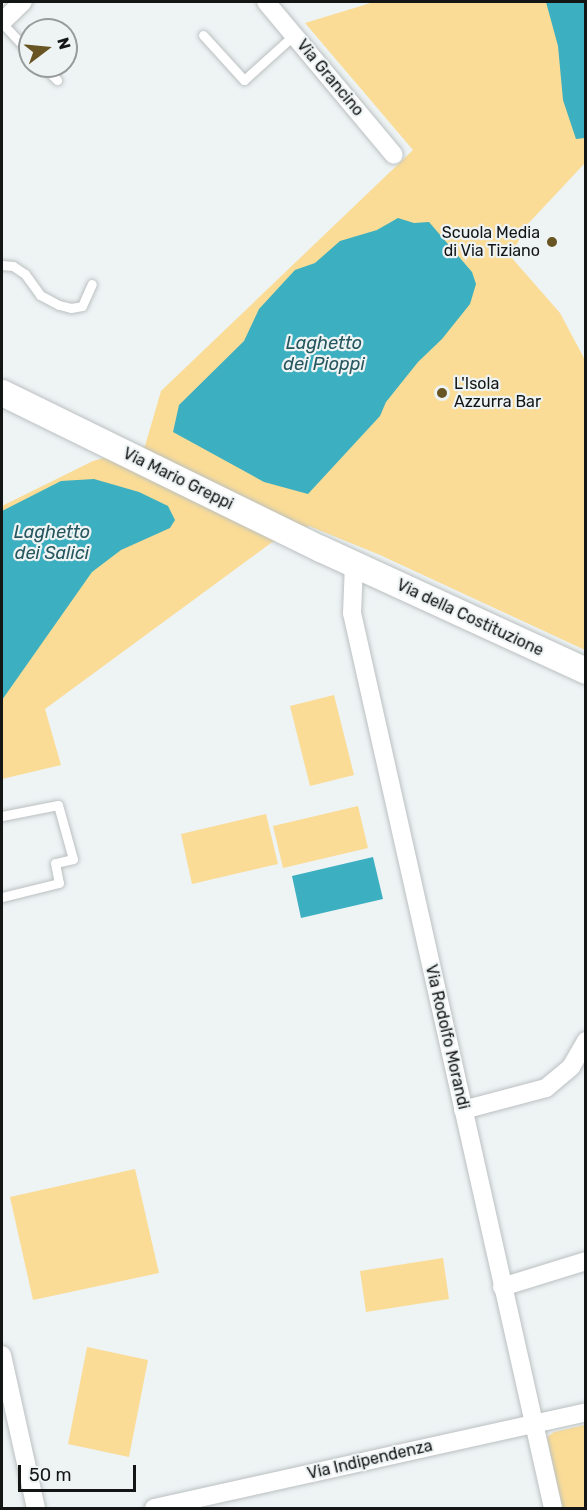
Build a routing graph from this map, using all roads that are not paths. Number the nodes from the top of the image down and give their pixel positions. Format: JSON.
{"nodes":[{"id":1,"x":23,"y":2,"type":"edge"},
{"id":2,"x":266,"y":2,"type":"edge"},
{"id":3,"x":2,"y":23,"type":"edge"},
{"id":4,"x":203,"y":35,"type":"dead end"},
{"id":5,"x":294,"y":35,"type":"junction"},
{"id":6,"x":18,"y":40,"type":"edge"},
{"id":7,"x":394,"y":154,"type":"dead end"},
{"id":8,"x":2,"y":265,"type":"edge"},
{"id":9,"x":93,"y":284,"type":"dead end"},
{"id":10,"x":2,"y":393,"type":"edge"},
{"id":11,"x":354,"y":564,"type":"junction"},
{"id":12,"x":585,"y":671,"type":"edge"},
{"id":13,"x":2,"y":816,"type":"edge"},
{"id":14,"x":2,"y":897,"type":"edge"},
{"id":15,"x":585,"y":1041,"type":"edge"},
{"id":16,"x":463,"y":1110,"type":"junction"},
{"id":17,"x":585,"y":1261,"type":"edge"},
{"id":18,"x":502,"y":1287,"type":"junction"},
{"id":19,"x":2,"y":1355,"type":"edge"},
{"id":20,"x":585,"y":1412,"type":"edge"},
{"id":21,"x":534,"y":1423,"type":"junction"},
{"id":22,"x":36,"y":1509,"type":"edge"},
{"id":23,"x":154,"y":1509,"type":"edge"},
{"id":24,"x":553,"y":1509,"type":"edge"}],
"edges":[{"from":1,"to":3,"type":"street"},
{"from":2,"to":5,"type":"street","name":"Via Grancino"},
{"from":3,"to":6,"type":"lane"},
{"from":4,"to":5,"type":"lane"},
{"from":5,"to":7,"type":"street","name":"Via Grancino"},
{"from":8,"to":9,"type":"lane"},
{"from":10,"to":11,"type":"main road","name":"Via Mario Greppi"},
{"from":11,"to":12,"type":"main road","name":"Via della Costituzione"},
{"from":11,"to":16,"type":"street","name":"Via Rodolfo Morandi"},
{"from":13,"to":14,"type":"lane"},
{"from":15,"to":16,"type":"street"},
{"from":16,"to":18,"type":"street","name":"Via Rodolfo Morandi"},
{"from":17,"to":18,"type":"street"},
{"from":18,"to":21,"type":"street","name":"Via Rodolfo Morandi"},
{"from":19,"to":22,"type":"street"},
{"from":20,"to":21,"type":"street","name":"Via Indipendenza"},
{"from":21,"to":23,"type":"street","name":"Via Indipendenza"},
{"from":21,"to":24,"type":"street","name":"Via Rodolfo Morandi"}]}
